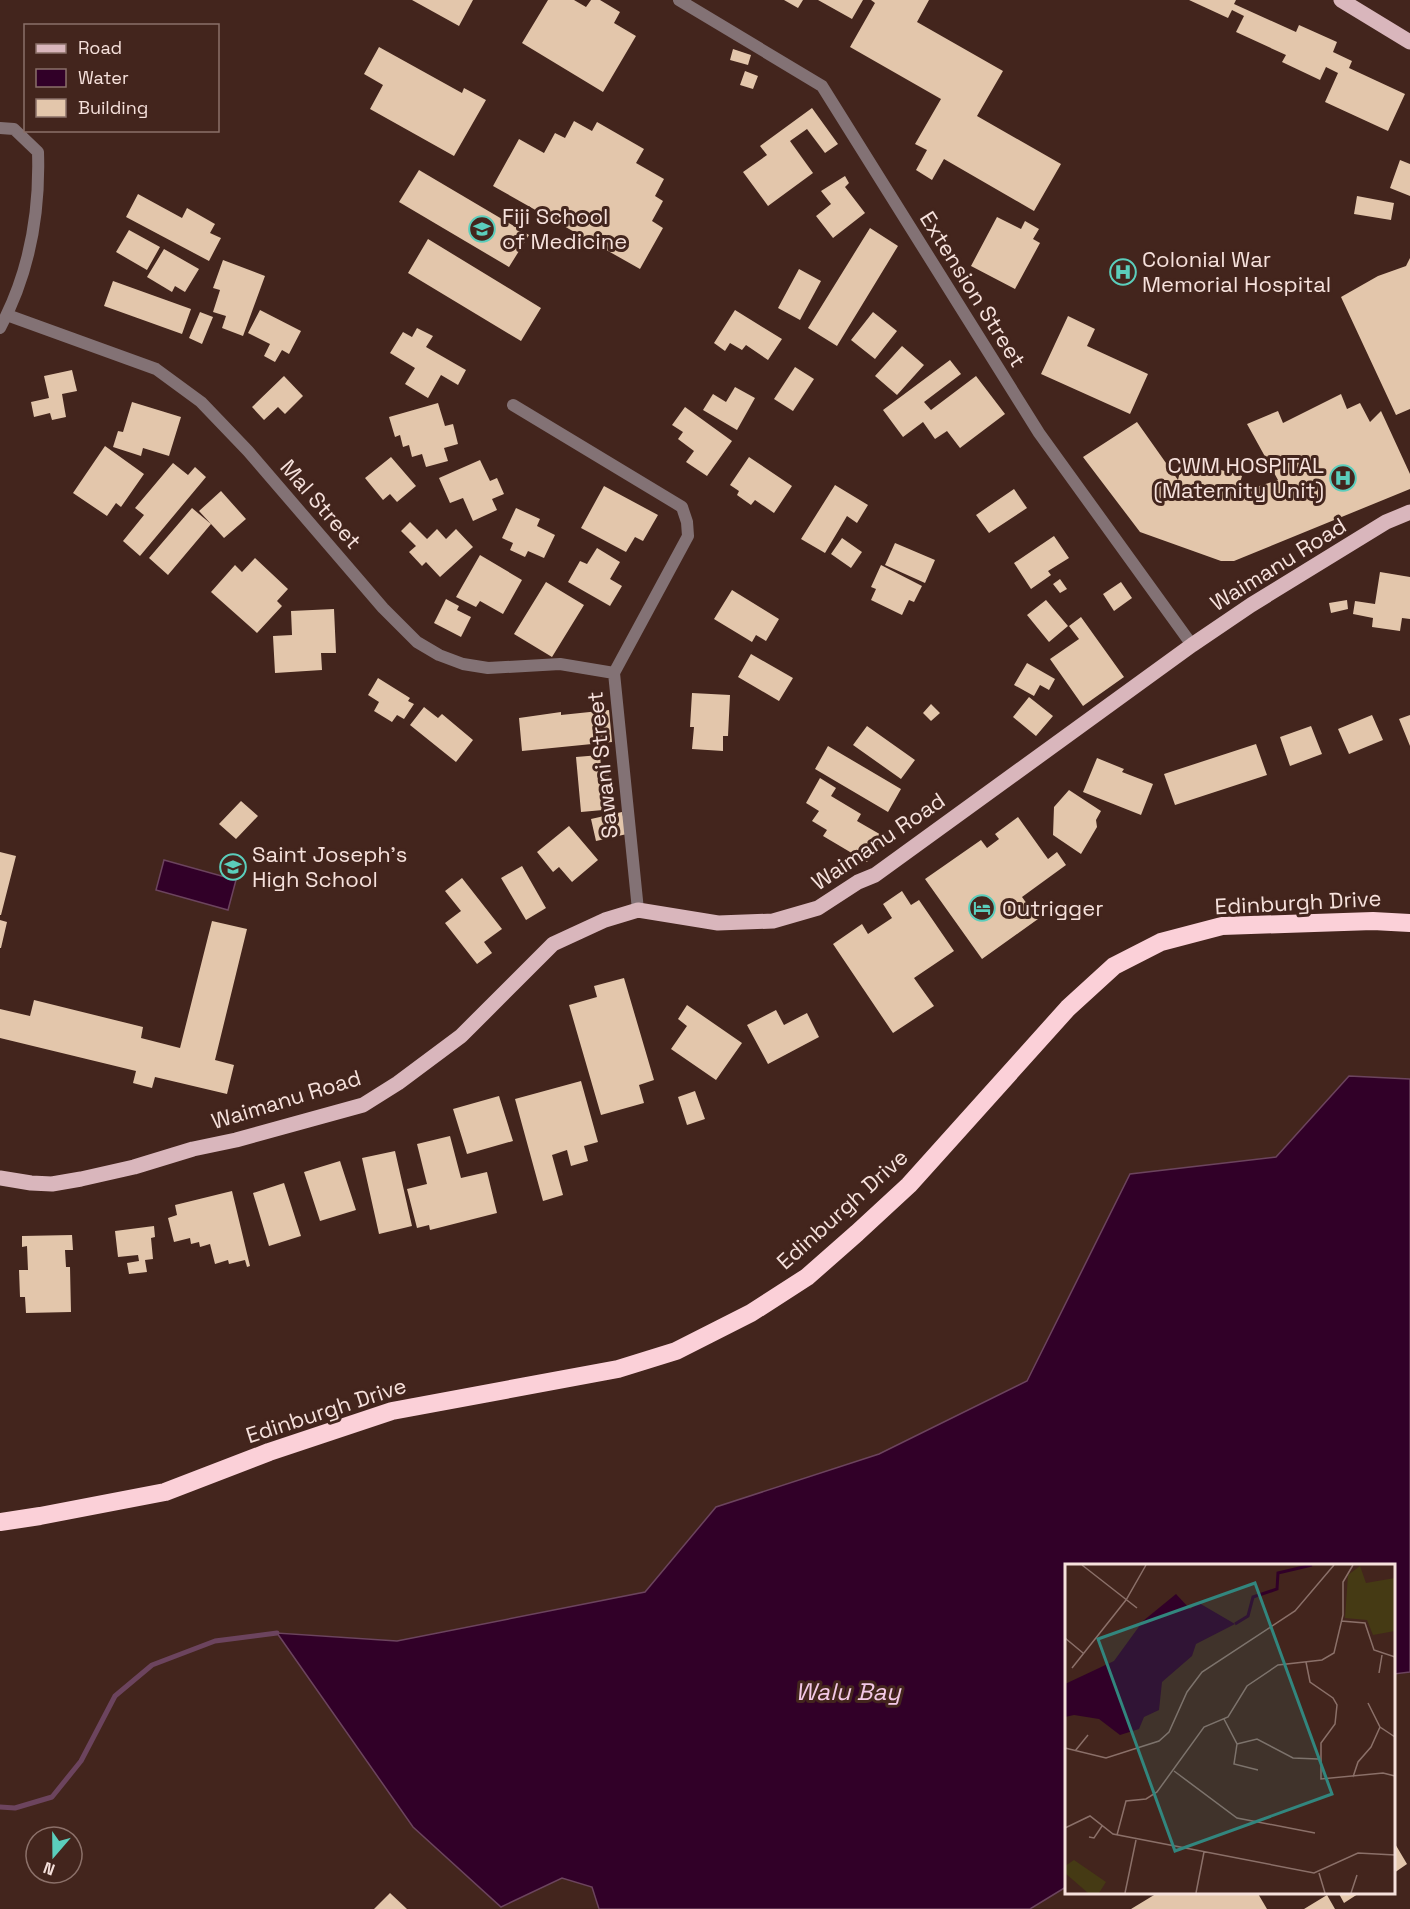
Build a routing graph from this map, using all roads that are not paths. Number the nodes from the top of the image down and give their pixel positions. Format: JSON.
{"nodes":[{"id":1,"x":680,"y":0,"type":"edge"},
{"id":2,"x":1341,"y":0,"type":"edge"},
{"id":3,"x":1410,"y":42,"type":"edge"},
{"id":4,"x":0,"y":128,"type":"edge"},
{"id":5,"x":7,"y":315,"type":"junction"},
{"id":6,"x":0,"y":328,"type":"edge"},
{"id":7,"x":513,"y":405,"type":"dead end"},
{"id":8,"x":1410,"y":512,"type":"edge"},
{"id":9,"x":1192,"y":645,"type":"junction"},
{"id":10,"x":614,"y":673,"type":"junction"},
{"id":11,"x":638,"y":910,"type":"junction"},
{"id":12,"x":1410,"y":923,"type":"edge"},
{"id":13,"x":0,"y":1178,"type":"edge"},
{"id":14,"x":0,"y":1522,"type":"edge"}],
"edges":[{"from":1,"to":9,"type":"street","name":"Extension Street"},
{"from":2,"to":3,"type":"main road"},
{"from":4,"to":5,"type":"street"},
{"from":5,"to":6,"type":"street"},
{"from":5,"to":10,"type":"street","name":"Mal Street"},
{"from":7,"to":10,"type":"street","name":"Sawani Street"},
{"from":8,"to":9,"type":"main road","name":"Waimanu Road"},
{"from":9,"to":11,"type":"main road","name":"Waimanu Road"},
{"from":10,"to":11,"type":"street","name":"Sawani Street"},
{"from":11,"to":13,"type":"main road","name":"Waimanu Road"},
{"from":12,"to":14,"type":"highway","name":"Edinburgh Drive"}]}
